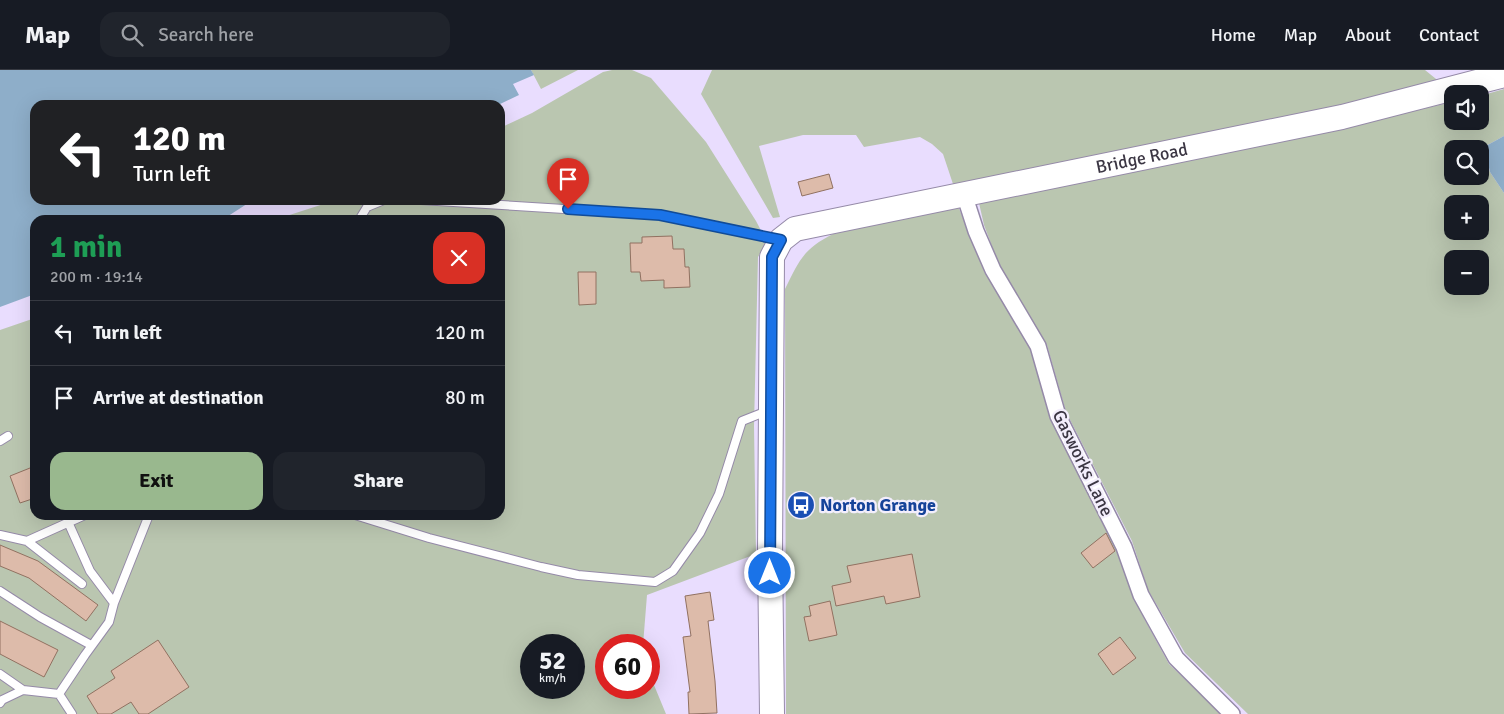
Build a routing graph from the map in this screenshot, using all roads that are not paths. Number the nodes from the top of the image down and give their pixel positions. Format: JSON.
{"nodes":[{"id":1,"x":1504,"y":74,"type":"edge"},
{"id":2,"x":964,"y":194,"type":"junction"},
{"id":3,"x":372,"y":205,"type":"edge"},
{"id":4,"x":501,"y":205,"type":"edge"},
{"id":5,"x":362,"y":215,"type":"edge"},
{"id":6,"x":781,"y":240,"type":"junction"},
{"id":7,"x":771,"y":410,"type":"junction"},
{"id":8,"x":8,"y":436,"type":"dead end"},
{"id":9,"x":0,"y":441,"type":"edge"},
{"id":10,"x":73,"y":520,"type":"edge"},
{"id":11,"x":146,"y":520,"type":"edge"},
{"id":12,"x":371,"y":520,"type":"edge"},
{"id":13,"x":68,"y":522,"type":"junction"},
{"id":14,"x":0,"y":527,"type":"edge"},
{"id":15,"x":1,"y":535,"type":"edge"},
{"id":16,"x":27,"y":541,"type":"junction"},
{"id":17,"x":82,"y":584,"type":"dead end"},
{"id":18,"x":0,"y":591,"type":"edge"},
{"id":19,"x":114,"y":603,"type":"junction"},
{"id":20,"x":92,"y":646,"type":"junction"},
{"id":21,"x":0,"y":674,"type":"edge"},
{"id":22,"x":23,"y":690,"type":"junction"},
{"id":23,"x":59,"y":694,"type":"junction"},
{"id":24,"x":0,"y":703,"type":"edge"},
{"id":25,"x":72,"y":714,"type":"edge"},
{"id":26,"x":772,"y":714,"type":"edge"},
{"id":27,"x":1232,"y":714,"type":"edge"}],
"edges":[{"from":1,"to":2,"type":"main road","name":"Bridge Road"},
{"from":2,"to":6,"type":"main road","name":"Bridge Road"},
{"from":2,"to":27,"type":"street","name":"Gasworks Lane"},
{"from":3,"to":5,"type":"lane"},
{"from":4,"to":6,"type":"lane"},
{"from":6,"to":7,"type":"main road"},
{"from":7,"to":12,"type":"lane"},
{"from":7,"to":26,"type":"main road"},
{"from":8,"to":9,"type":"lane"},
{"from":10,"to":13,"type":"lane"},
{"from":11,"to":19,"type":"lane"},
{"from":13,"to":16,"type":"lane"},
{"from":13,"to":19,"type":"lane"},
{"from":14,"to":15,"type":"lane"},
{"from":15,"to":16,"type":"lane"},
{"from":16,"to":17,"type":"lane"},
{"from":18,"to":20,"type":"lane"},
{"from":19,"to":20,"type":"lane"},
{"from":20,"to":23,"type":"lane"},
{"from":21,"to":22,"type":"lane"},
{"from":22,"to":23,"type":"lane"},
{"from":22,"to":24,"type":"lane"},
{"from":23,"to":25,"type":"lane"}]}
